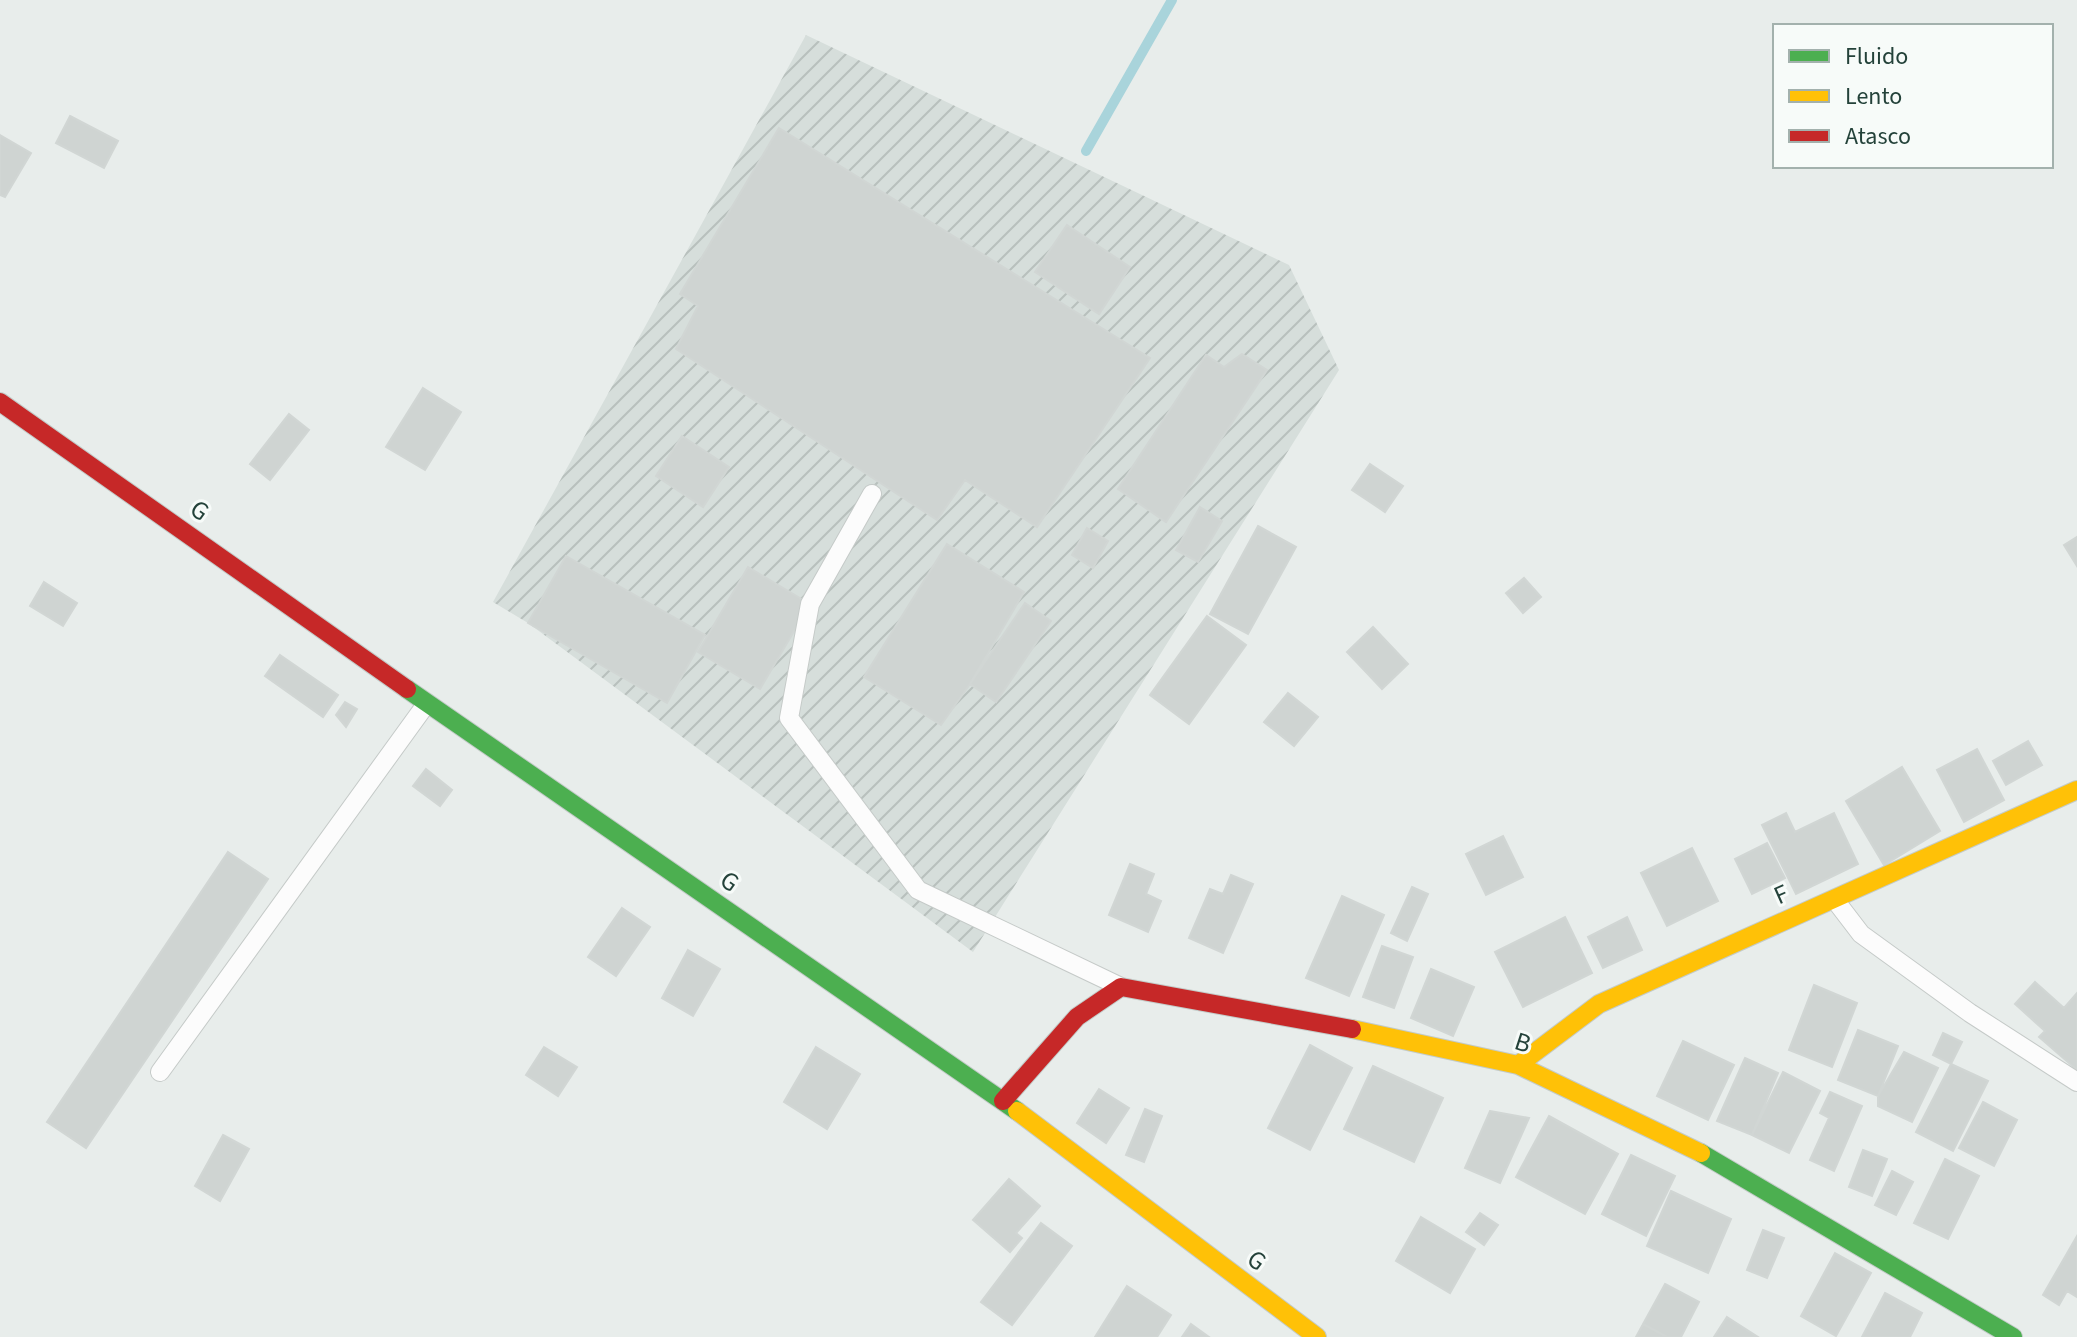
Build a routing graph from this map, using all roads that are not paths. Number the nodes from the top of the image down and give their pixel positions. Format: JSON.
{"nodes":[{"id":1,"x":0,"y":402,"type":"edge"},
{"id":2,"x":872,"y":494,"type":"dead end"},
{"id":3,"x":427,"y":703,"type":"junction"},
{"id":4,"x":2077,"y":790,"type":"edge"},
{"id":5,"x":1834,"y":899,"type":"junction"},
{"id":6,"x":1121,"y":987,"type":"junction"},
{"id":7,"x":1518,"y":1065,"type":"junction"},
{"id":8,"x":160,"y":1072,"type":"dead end"},
{"id":9,"x":2077,"y":1082,"type":"edge"},
{"id":10,"x":1003,"y":1101,"type":"junction"},
{"id":11,"x":1317,"y":1337,"type":"edge"},
{"id":12,"x":2013,"y":1337,"type":"edge"}],
"edges":[{"from":1,"to":3,"type":"street","name":"G"},
{"from":2,"to":6,"type":"lane"},
{"from":3,"to":8,"type":"lane"},
{"from":3,"to":10,"type":"street","name":"G"},
{"from":4,"to":5,"type":"street","name":"F"},
{"from":5,"to":7,"type":"street","name":"F"},
{"from":5,"to":9,"type":"lane"},
{"from":6,"to":7,"type":"street","name":"B"},
{"from":6,"to":10,"type":"street"},
{"from":7,"to":12,"type":"street","name":"B"},
{"from":10,"to":11,"type":"street","name":"G"}]}
